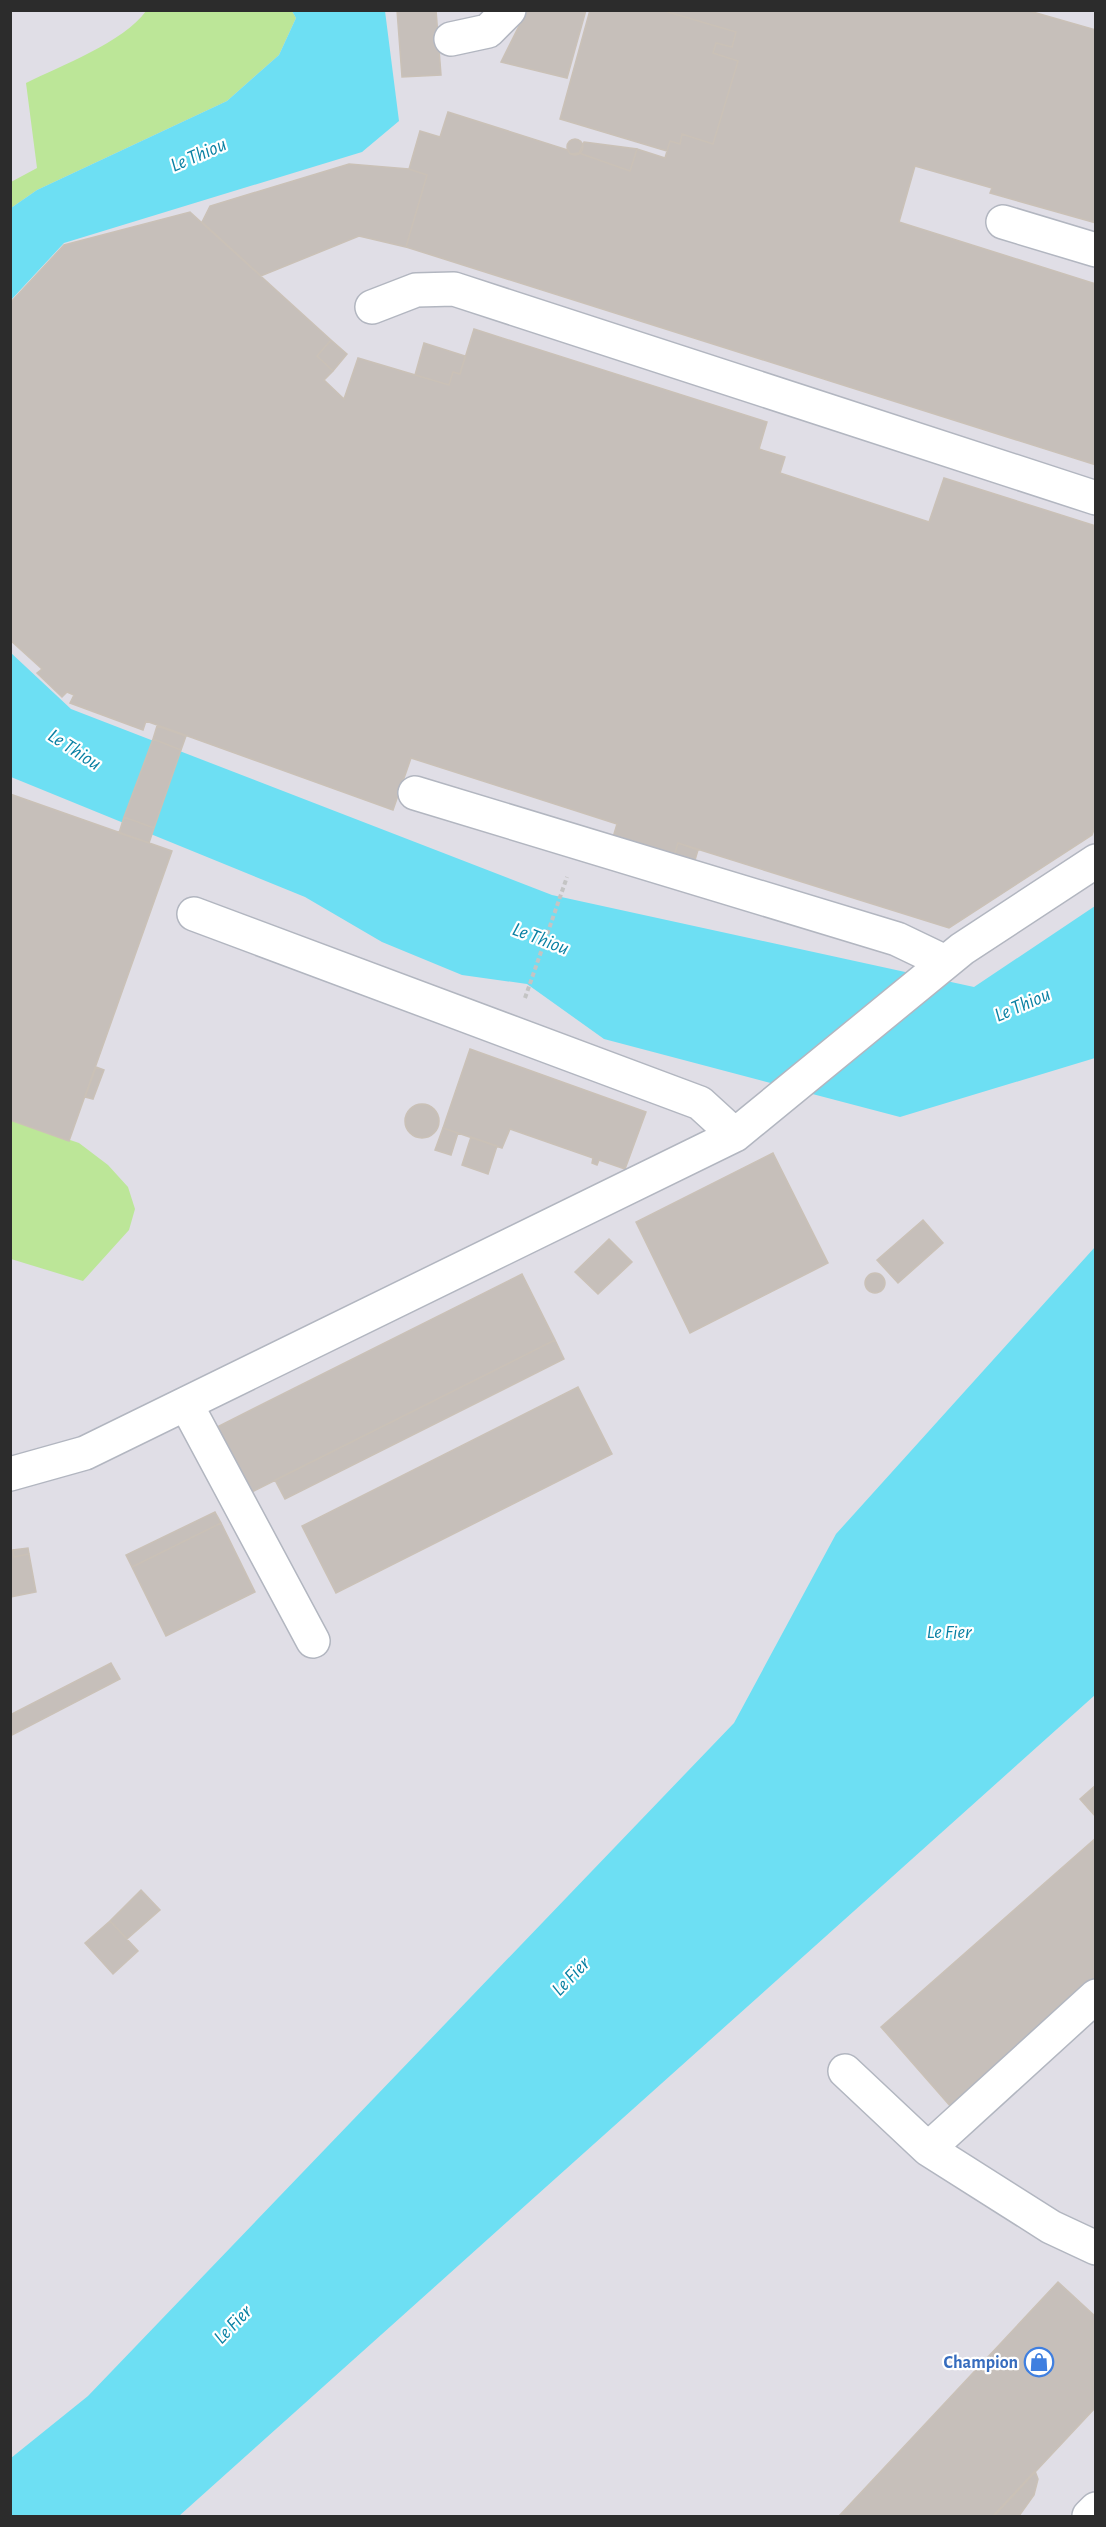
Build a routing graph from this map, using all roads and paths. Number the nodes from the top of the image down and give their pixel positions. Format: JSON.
{"nodes":[{"id":1,"x":508,"y":10,"type":"edge"},
{"id":2,"x":451,"y":39,"type":"dead end"},
{"id":3,"x":1003,"y":222,"type":"dead end"},
{"id":4,"x":1095,"y":250,"type":"edge"},
{"id":5,"x":372,"y":307,"type":"dead end"},
{"id":6,"x":1095,"y":498,"type":"edge"},
{"id":7,"x":415,"y":794,"type":"dead end"},
{"id":8,"x":1095,"y":861,"type":"edge"},
{"id":9,"x":568,"y":872,"type":"dead end"},
{"id":10,"x":195,"y":914,"type":"dead end"},
{"id":11,"x":939,"y":967,"type":"junction"},
{"id":12,"x":525,"y":996,"type":"dead end"},
{"id":13,"x":735,"y":1135,"type":"junction"},
{"id":14,"x":186,"y":1404,"type":"junction"},
{"id":15,"x":10,"y":1474,"type":"edge"},
{"id":16,"x":313,"y":1641,"type":"dead end"},
{"id":17,"x":1095,"y":1996,"type":"edge"},
{"id":18,"x":845,"y":2071,"type":"dead end"},
{"id":19,"x":928,"y":2149,"type":"junction"},
{"id":20,"x":1095,"y":2248,"type":"edge"},
{"id":21,"x":1095,"y":2509,"type":"edge"},
{"id":22,"x":1089,"y":2517,"type":"edge"}],
"edges":[{"from":1,"to":2,"type":"lane"},
{"from":3,"to":4,"type":"lane"},
{"from":5,"to":6,"type":"lane"},
{"from":7,"to":11,"type":"lane"},
{"from":8,"to":11,"type":"lane"},
{"from":9,"to":12,"type":"path"},
{"from":10,"to":13,"type":"lane"},
{"from":11,"to":13,"type":"lane"},
{"from":13,"to":14,"type":"lane"},
{"from":14,"to":15,"type":"lane"},
{"from":14,"to":16,"type":"lane"},
{"from":17,"to":19,"type":"lane"},
{"from":18,"to":19,"type":"lane"},
{"from":19,"to":20,"type":"lane"},
{"from":21,"to":22,"type":"lane"}]}
